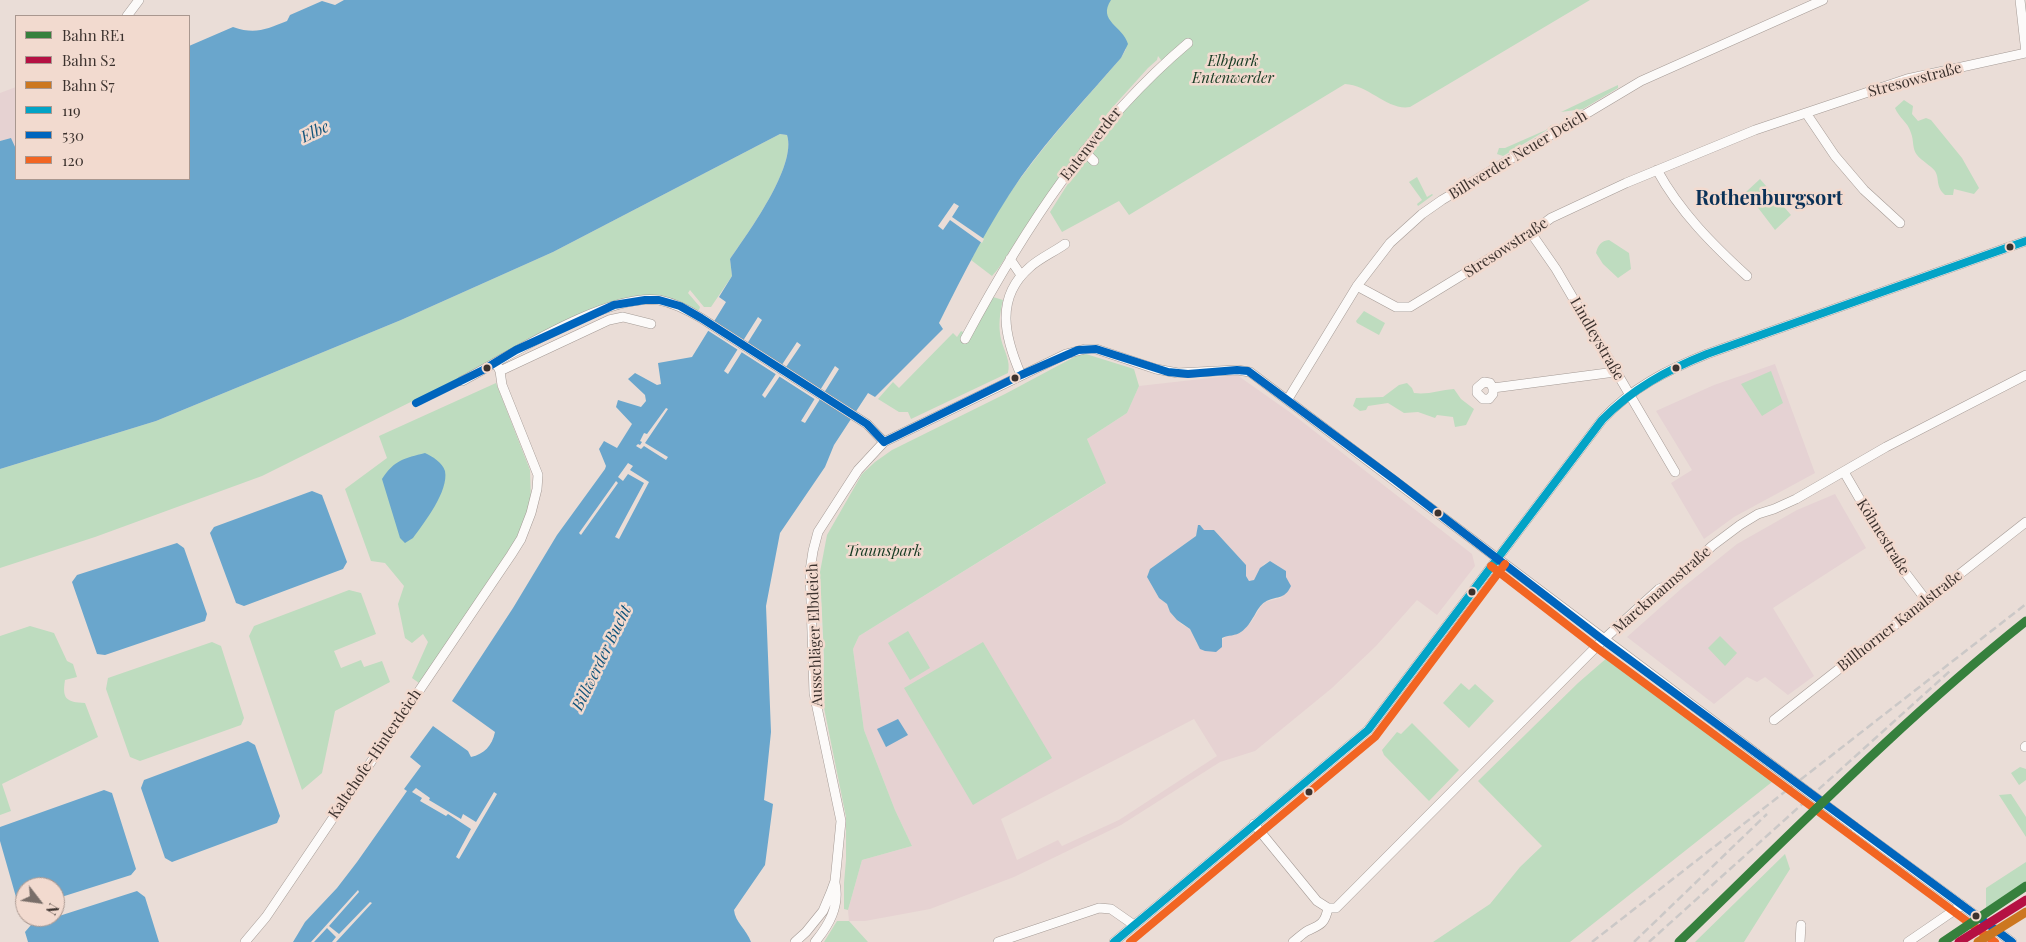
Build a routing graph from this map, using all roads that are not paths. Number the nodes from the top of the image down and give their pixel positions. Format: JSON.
{"nodes":[{"id":1,"x":139,"y":0,"type":"edge"},
{"id":2,"x":1824,"y":0,"type":"edge"},
{"id":3,"x":2020,"y":0,"type":"edge"},
{"id":4,"x":128,"y":15,"type":"edge"},
{"id":5,"x":1188,"y":42,"type":"dead end"},
{"id":6,"x":2026,"y":53,"type":"edge"},
{"id":7,"x":1806,"y":113,"type":"junction"},
{"id":8,"x":1084,"y":151,"type":"junction"},
{"id":9,"x":1094,"y":161,"type":"dead end"},
{"id":10,"x":1657,"y":170,"type":"junction"},
{"id":11,"x":1900,"y":223,"type":"dead end"},
{"id":12,"x":1532,"y":233,"type":"junction"},
{"id":13,"x":2026,"y":241,"type":"edge"},
{"id":14,"x":1066,"y":244,"type":"dead end"},
{"id":15,"x":1010,"y":259,"type":"junction"},
{"id":16,"x":1021,"y":276,"type":"junction"},
{"id":17,"x":1747,"y":276,"type":"dead end"},
{"id":18,"x":1358,"y":286,"type":"junction"},
{"id":19,"x":651,"y":324,"type":"dead end"},
{"id":20,"x":965,"y":339,"type":"dead end"},
{"id":21,"x":498,"y":367,"type":"junction"},
{"id":22,"x":1615,"y":372,"type":"junction"},
{"id":23,"x":1021,"y":375,"type":"junction"},
{"id":24,"x":2026,"y":375,"type":"edge"},
{"id":25,"x":462,"y":381,"type":"dead end"},
{"id":26,"x":1493,"y":388,"type":"dead end"},
{"id":27,"x":1629,"y":394,"type":"junction"},
{"id":28,"x":1288,"y":399,"type":"junction"},
{"id":29,"x":884,"y":442,"type":"junction"},
{"id":30,"x":1675,"y":472,"type":"dead end"},
{"id":31,"x":1844,"y":472,"type":"junction"},
{"id":32,"x":2026,"y":522,"type":"edge"},
{"id":33,"x":1497,"y":558,"type":"junction"},
{"id":34,"x":1926,"y":600,"type":"junction"},
{"id":35,"x":1604,"y":640,"type":"junction"},
{"id":36,"x":1774,"y":720,"type":"dead end"},
{"id":37,"x":1254,"y":824,"type":"junction"},
{"id":38,"x":835,"y":881,"type":"junction"},
{"id":39,"x":1962,"y":905,"type":"junction"},
{"id":40,"x":1328,"y":908,"type":"junction"},
{"id":41,"x":1134,"y":925,"type":"junction"},
{"id":42,"x":1800,"y":925,"type":"dead end"},
{"id":43,"x":245,"y":942,"type":"edge"},
{"id":44,"x":795,"y":942,"type":"edge"},
{"id":45,"x":815,"y":942,"type":"edge"},
{"id":46,"x":998,"y":942,"type":"edge"},
{"id":47,"x":1114,"y":942,"type":"edge"},
{"id":48,"x":1293,"y":942,"type":"edge"},
{"id":49,"x":1800,"y":942,"type":"edge"},
{"id":50,"x":1908,"y":942,"type":"edge"},
{"id":51,"x":2012,"y":942,"type":"edge"}],
"edges":[{"from":1,"to":4,"type":"street"},
{"from":2,"to":18,"type":"street","name":"Billwerder Neuer Deich"},
{"from":3,"to":6,"type":"street"},
{"from":5,"to":8,"type":"street","name":"Entenwerder"},
{"from":6,"to":7,"type":"street","name":"Stresowstraße"},
{"from":7,"to":10,"type":"street","name":"Stresowstraße"},
{"from":7,"to":11,"type":"street"},
{"from":8,"to":9,"type":"street"},
{"from":8,"to":15,"type":"street","name":"Entenwerder"},
{"from":10,"to":12,"type":"street","name":"Stresowstraße"},
{"from":10,"to":17,"type":"street"},
{"from":12,"to":18,"type":"street","name":"Stresowstraße"},
{"from":12,"to":22,"type":"street","name":"Lindleystraße"},
{"from":13,"to":27,"type":"street"},
{"from":14,"to":16,"type":"street"},
{"from":15,"to":16,"type":"street"},
{"from":15,"to":20,"type":"street","name":"Entenwerder"},
{"from":16,"to":23,"type":"street"},
{"from":18,"to":28,"type":"street","name":"Billwerder Neuer Deich"},
{"from":19,"to":21,"type":"street"},
{"from":21,"to":25,"type":"street"},
{"from":21,"to":29,"type":"street"},
{"from":21,"to":43,"type":"street","name":"Kaltehofe-Hinterdeich"},
{"from":22,"to":26,"type":"street"},
{"from":22,"to":27,"type":"street","name":"Lindleystraße"},
{"from":23,"to":28,"type":"street","name":"Ausschläger Elbdeich"},
{"from":23,"to":29,"type":"street","name":"Ausschläger Elbdeich"},
{"from":24,"to":31,"type":"street","name":"Marckmannstraße"},
{"from":27,"to":30,"type":"street","name":"Lindleystraße"},
{"from":27,"to":33,"type":"street"},
{"from":28,"to":33,"type":"street","name":"Ausschläger Elbdeich"},
{"from":29,"to":38,"type":"street","name":"Ausschläger Elbdeich"},
{"from":31,"to":34,"type":"street","name":"Köhnestraße"},
{"from":31,"to":35,"type":"street","name":"Marckmannstraße"},
{"from":32,"to":34,"type":"street","name":"Billhorner Kanalstraße"},
{"from":33,"to":35,"type":"street","name":"Ausschläger Elbdeich"},
{"from":33,"to":37,"type":"street"},
{"from":34,"to":36,"type":"street","name":"Billhorner Kanalstraße"},
{"from":35,"to":39,"type":"street","name":"Ausschläger Elbdeich","bridge":true},
{"from":35,"to":40,"type":"street","name":"Marckmannstraße"},
{"from":37,"to":40,"type":"street"},
{"from":37,"to":41,"type":"street"},
{"from":38,"to":44,"type":"street","name":"Ausschläger Elbdeich"},
{"from":38,"to":45,"type":"street"},
{"from":39,"to":50,"type":"street"},
{"from":39,"to":51,"type":"street","name":"Ausschläger Elbdeich"},
{"from":40,"to":48,"type":"street","name":"Marckmannstraße"},
{"from":41,"to":46,"type":"street"},
{"from":41,"to":47,"type":"street"},
{"from":42,"to":49,"type":"street"}]}
